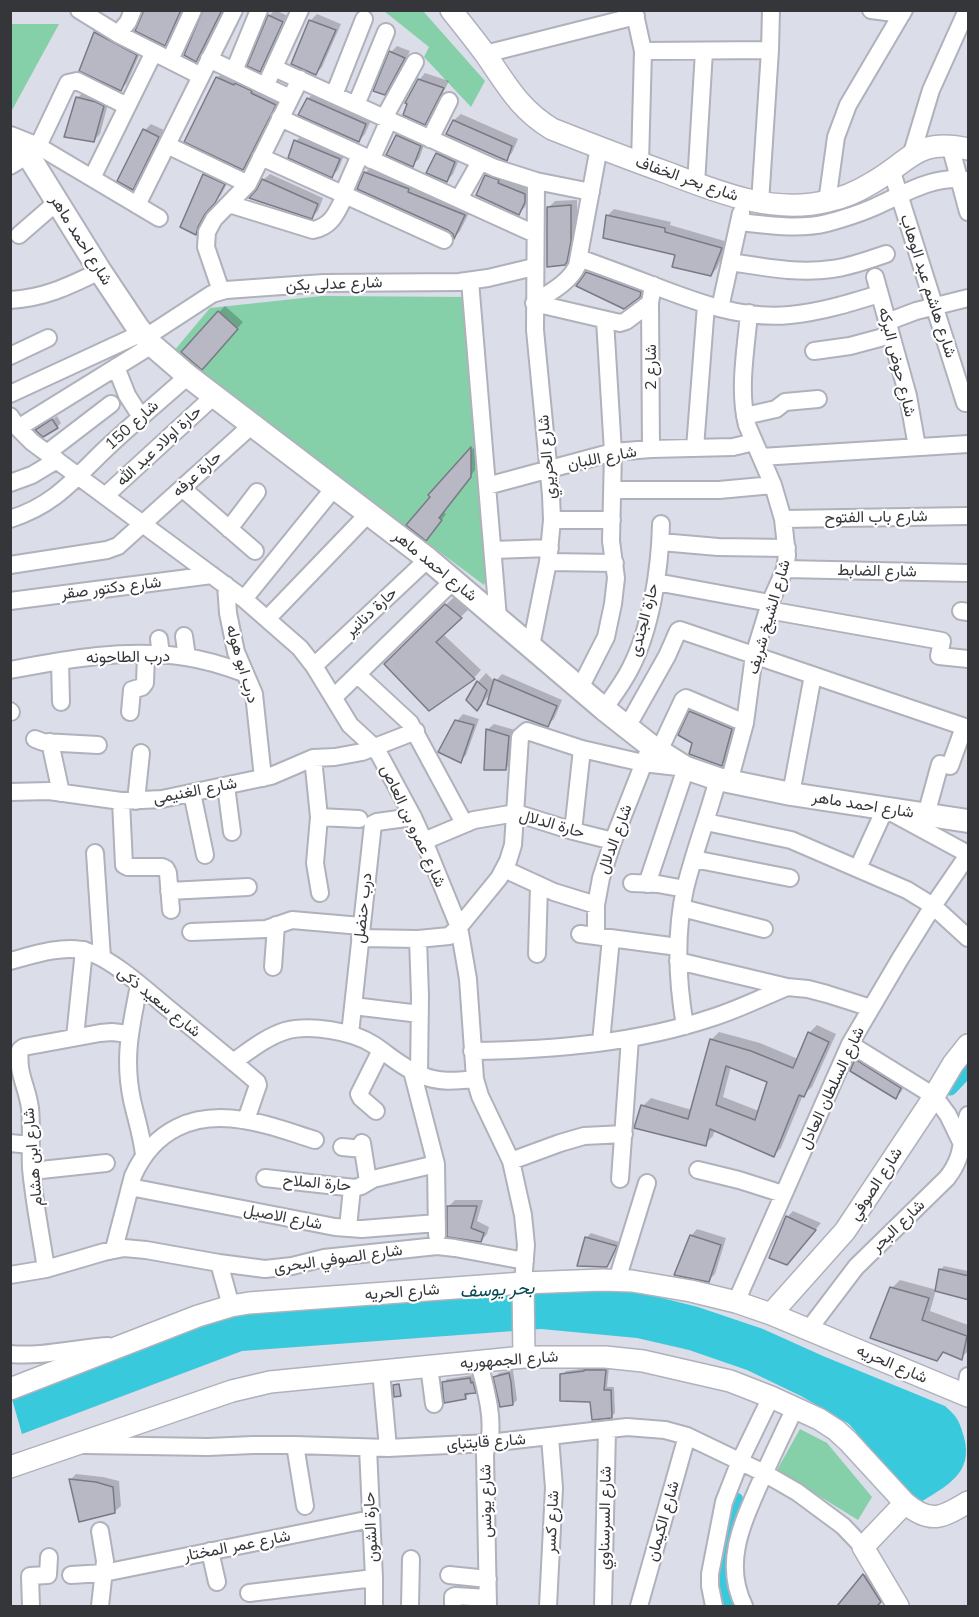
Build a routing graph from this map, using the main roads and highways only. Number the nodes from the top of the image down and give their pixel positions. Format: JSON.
{"nodes":[{"id":1,"x":10,"y":137,"type":"edge"},
{"id":2,"x":26,"y":156,"type":"edge"},
{"id":3,"x":969,"y":821,"type":"edge"}],
"edges":[{"from":1,"to":2,"type":"main road","name":"شارع احمد ماهر"},
{"from":2,"to":3,"type":"main road","name":"شارع احمد ماهر"}]}
